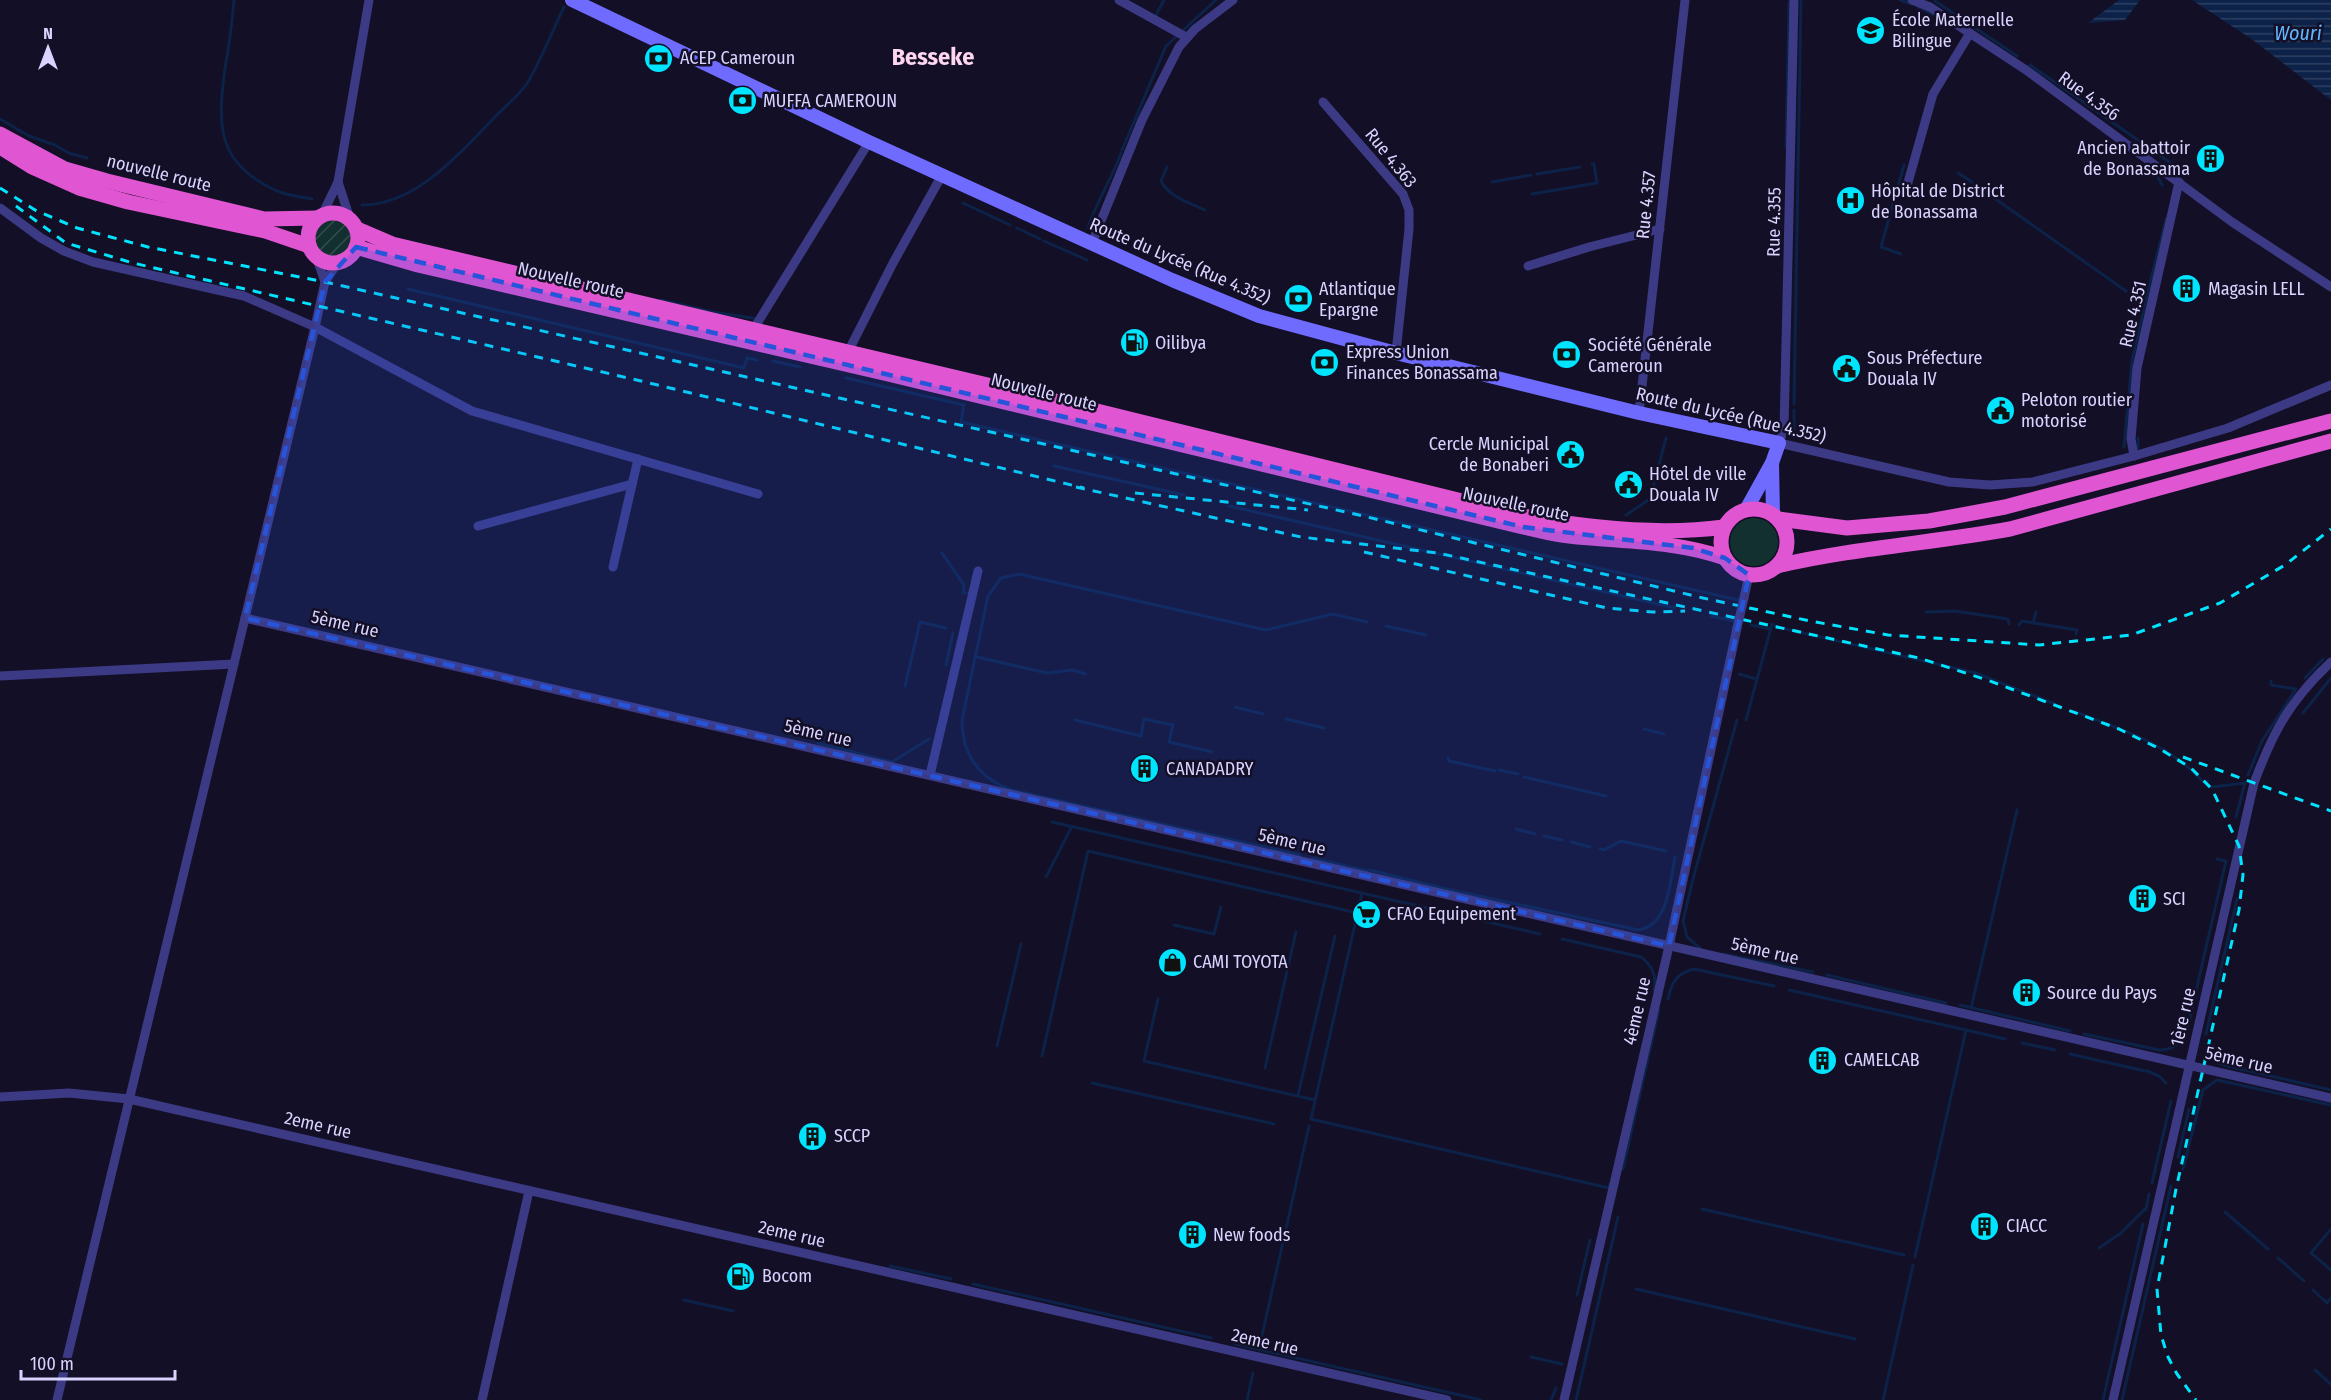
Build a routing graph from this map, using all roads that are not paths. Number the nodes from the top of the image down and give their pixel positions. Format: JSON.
{"nodes":[{"id":1,"x":369,"y":0,"type":"edge"},
{"id":2,"x":1119,"y":0,"type":"edge"},
{"id":3,"x":1233,"y":0,"type":"edge"},
{"id":4,"x":1684,"y":0,"type":"edge"},
{"id":5,"x":1794,"y":0,"type":"edge"},
{"id":6,"x":1912,"y":0,"type":"edge"},
{"id":7,"x":575,"y":1,"type":"edge"},
{"id":8,"x":1970,"y":33,"type":"junction"},
{"id":9,"x":1186,"y":37,"type":"junction"},
{"id":10,"x":1323,"y":102,"type":"dead end"},
{"id":11,"x":0,"y":134,"type":"edge"},
{"id":12,"x":869,"y":142,"type":"junction"},
{"id":13,"x":0,"y":147,"type":"edge"},
{"id":14,"x":942,"y":176,"type":"junction"},
{"id":15,"x":338,"y":182,"type":"junction"},
{"id":16,"x":2179,"y":182,"type":"junction"},
{"id":17,"x":1905,"y":193,"type":"dead end"},
{"id":18,"x":0,"y":208,"type":"edge"},
{"id":19,"x":319,"y":217,"type":"junction"},
{"id":20,"x":354,"y":224,"type":"junction"},
{"id":21,"x":1659,"y":229,"type":"junction"},
{"id":22,"x":1092,"y":243,"type":"junction"},
{"id":23,"x":356,"y":247,"type":"junction"},
{"id":24,"x":313,"y":251,"type":"junction"},
{"id":25,"x":338,"y":262,"type":"junction"},
{"id":26,"x":1528,"y":266,"type":"dead end"},
{"id":27,"x":325,"y":282,"type":"junction"},
{"id":28,"x":2331,"y":287,"type":"edge"},
{"id":29,"x":315,"y":327,"type":"junction"},
{"id":30,"x":753,"y":330,"type":"junction"},
{"id":31,"x":848,"y":352,"type":"junction"},
{"id":32,"x":1396,"y":353,"type":"junction"},
{"id":33,"x":890,"y":368,"type":"junction"},
{"id":34,"x":2331,"y":385,"type":"edge"},
{"id":35,"x":1639,"y":413,"type":"junction"},
{"id":36,"x":2331,"y":421,"type":"edge"},
{"id":37,"x":2331,"y":441,"type":"edge"},
{"id":38,"x":1779,"y":443,"type":"junction"},
{"id":39,"x":2134,"y":456,"type":"junction"},
{"id":40,"x":638,"y":459,"type":"junction"},
{"id":41,"x":1772,"y":463,"type":"junction"},
{"id":42,"x":632,"y":484,"type":"junction"},
{"id":43,"x":758,"y":494,"type":"dead end"},
{"id":44,"x":1746,"y":510,"type":"junction"},
{"id":45,"x":1776,"y":517,"type":"junction"},
{"id":46,"x":478,"y":526,"type":"dead end"},
{"id":47,"x":1724,"y":527,"type":"junction"},
{"id":48,"x":1725,"y":558,"type":"junction"},
{"id":49,"x":1777,"y":566,"type":"junction"},
{"id":50,"x":613,"y":567,"type":"dead end"},
{"id":51,"x":978,"y":571,"type":"dead end"},
{"id":52,"x":1749,"y":575,"type":"junction"},
{"id":53,"x":245,"y":618,"type":"junction"},
{"id":54,"x":2331,"y":662,"type":"edge"},
{"id":55,"x":234,"y":664,"type":"junction"},
{"id":56,"x":0,"y":676,"type":"edge"},
{"id":57,"x":930,"y":776,"type":"junction"},
{"id":58,"x":1669,"y":946,"type":"junction"},
{"id":59,"x":2189,"y":1066,"type":"junction"},
{"id":60,"x":0,"y":1097,"type":"edge"},
{"id":61,"x":2331,"y":1098,"type":"edge"},
{"id":62,"x":129,"y":1099,"type":"junction"},
{"id":63,"x":529,"y":1191,"type":"junction"},
{"id":64,"x":57,"y":1400,"type":"edge"},
{"id":65,"x":482,"y":1400,"type":"edge"},
{"id":66,"x":1447,"y":1400,"type":"edge"},
{"id":67,"x":1564,"y":1400,"type":"edge"},
{"id":68,"x":2113,"y":1400,"type":"edge"}],
"edges":[{"from":1,"to":15,"type":"street"},
{"from":2,"to":9,"type":"street"},
{"from":3,"to":9,"type":"street"},
{"from":4,"to":21,"type":"street","name":"Rue 4.357"},
{"from":5,"to":38,"type":"street","name":"Rue 4.355"},
{"from":6,"to":8,"type":"street","name":"Rue 4.356"},
{"from":7,"to":12,"type":"main road","name":"Route du Lycée (Rue 4.352)"},
{"from":8,"to":16,"type":"street","name":"Rue 4.356"},
{"from":8,"to":17,"type":"street"},
{"from":9,"to":22,"type":"street"},
{"from":10,"to":32,"type":"street","name":"Rue 4.363"},
{"from":11,"to":19,"type":"highway","name":"nouvelle route"},
{"from":12,"to":14,"type":"main road","name":"Route du Lycée (Rue 4.352)"},
{"from":12,"to":30,"type":"street"},
{"from":13,"to":24,"type":"highway","name":"nouvelle route"},
{"from":14,"to":22,"type":"main road","name":"Route du Lycée (Rue 4.352)"},
{"from":14,"to":31,"type":"street"},
{"from":15,"to":19,"type":"street"},
{"from":15,"to":20,"type":"street"},
{"from":16,"to":28,"type":"street","name":"Rue 4.356"},
{"from":16,"to":39,"type":"street","name":"Rue 4.351"},
{"from":18,"to":29,"type":"street"},
{"from":19,"to":20,"type":"highway"},
{"from":19,"to":24,"type":"highway"},
{"from":20,"to":23,"type":"highway"},
{"from":20,"to":30,"type":"highway","name":"Nouvelle route"},
{"from":21,"to":26,"type":"street"},
{"from":21,"to":35,"type":"street","name":"Rue 4.357"},
{"from":22,"to":32,"type":"main road","name":"Route du Lycée (Rue 4.352)"},
{"from":23,"to":25,"type":"highway"},
{"from":23,"to":33,"type":"highway","name":"Nouvelle route"},
{"from":24,"to":25,"type":"highway"},
{"from":24,"to":27,"type":"street"},
{"from":25,"to":27,"type":"street"},
{"from":27,"to":29,"type":"street"},
{"from":29,"to":40,"type":"street"},
{"from":29,"to":53,"type":"street"},
{"from":30,"to":31,"type":"highway","name":"Nouvelle route"},
{"from":31,"to":33,"type":"highway","name":"Nouvelle route"},
{"from":32,"to":35,"type":"main road","name":"Route du Lycée (Rue 4.352)"},
{"from":33,"to":47,"type":"highway","name":"Nouvelle route"},
{"from":33,"to":48,"type":"highway","name":"Nouvelle route"},
{"from":34,"to":39,"type":"street","name":"Route du Lycée (Rue 4.352)"},
{"from":35,"to":38,"type":"main road","name":"Route du Lycée (Rue 4.352)"},
{"from":36,"to":45,"type":"highway"},
{"from":37,"to":49,"type":"highway"},
{"from":38,"to":39,"type":"street","name":"Route du Lycée (Rue 4.352)"},
{"from":38,"to":41,"type":"main road"},
{"from":40,"to":42,"type":"street"},
{"from":40,"to":43,"type":"street"},
{"from":41,"to":44,"type":"main road"},
{"from":41,"to":45,"type":"main road"},
{"from":42,"to":46,"type":"street"},
{"from":42,"to":50,"type":"street"},
{"from":44,"to":45,"type":"highway"},
{"from":44,"to":47,"type":"highway"},
{"from":45,"to":49,"type":"highway"},
{"from":47,"to":48,"type":"highway"},
{"from":48,"to":52,"type":"highway"},
{"from":49,"to":52,"type":"highway"},
{"from":51,"to":57,"type":"street"},
{"from":52,"to":58,"type":"street","name":"4ème rue","bridge":true},
{"from":53,"to":55,"type":"street"},
{"from":53,"to":57,"type":"street","name":"5ème rue"},
{"from":54,"to":59,"type":"street","name":"1ère rue"},
{"from":55,"to":56,"type":"street"},
{"from":55,"to":62,"type":"street"},
{"from":57,"to":58,"type":"street","name":"5ème rue"},
{"from":58,"to":59,"type":"street","name":"5ème rue"},
{"from":58,"to":67,"type":"street","name":"4ème rue"},
{"from":59,"to":61,"type":"street","name":"5ème rue"},
{"from":59,"to":68,"type":"street","name":"1ère rue"},
{"from":60,"to":62,"type":"street","name":"2eme rue"},
{"from":62,"to":63,"type":"street","name":"2eme rue"},
{"from":62,"to":64,"type":"street"},
{"from":63,"to":65,"type":"street"},
{"from":63,"to":66,"type":"street","name":"2eme rue"}]}
